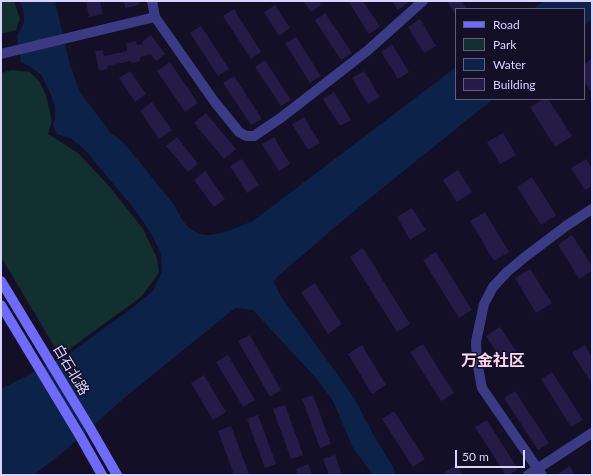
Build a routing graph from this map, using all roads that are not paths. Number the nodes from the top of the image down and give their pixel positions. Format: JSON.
{"nodes":[{"id":1,"x":152,"y":1,"type":"edge"},
{"id":2,"x":423,"y":1,"type":"edge"},
{"id":3,"x":155,"y":17,"type":"junction"},
{"id":4,"x":1,"y":54,"type":"edge"},
{"id":5,"x":592,"y":209,"type":"edge"},
{"id":6,"x":1,"y":280,"type":"edge"},
{"id":7,"x":1,"y":305,"type":"edge"},
{"id":8,"x":592,"y":433,"type":"edge"},
{"id":9,"x":540,"y":472,"type":"edge"},
{"id":10,"x":102,"y":475,"type":"edge"},
{"id":11,"x":117,"y":475,"type":"edge"},
{"id":12,"x":528,"y":475,"type":"edge"}],
"edges":[{"from":1,"to":3,"type":"street"},
{"from":2,"to":3,"type":"street"},
{"from":3,"to":4,"type":"street"},
{"from":5,"to":9,"type":"street"},
{"from":6,"to":11,"type":"main road","name":"白石北路"},
{"from":7,"to":10,"type":"main road","name":"白石北路"},
{"from":8,"to":9,"type":"street"},
{"from":9,"to":12,"type":"street"}]}
